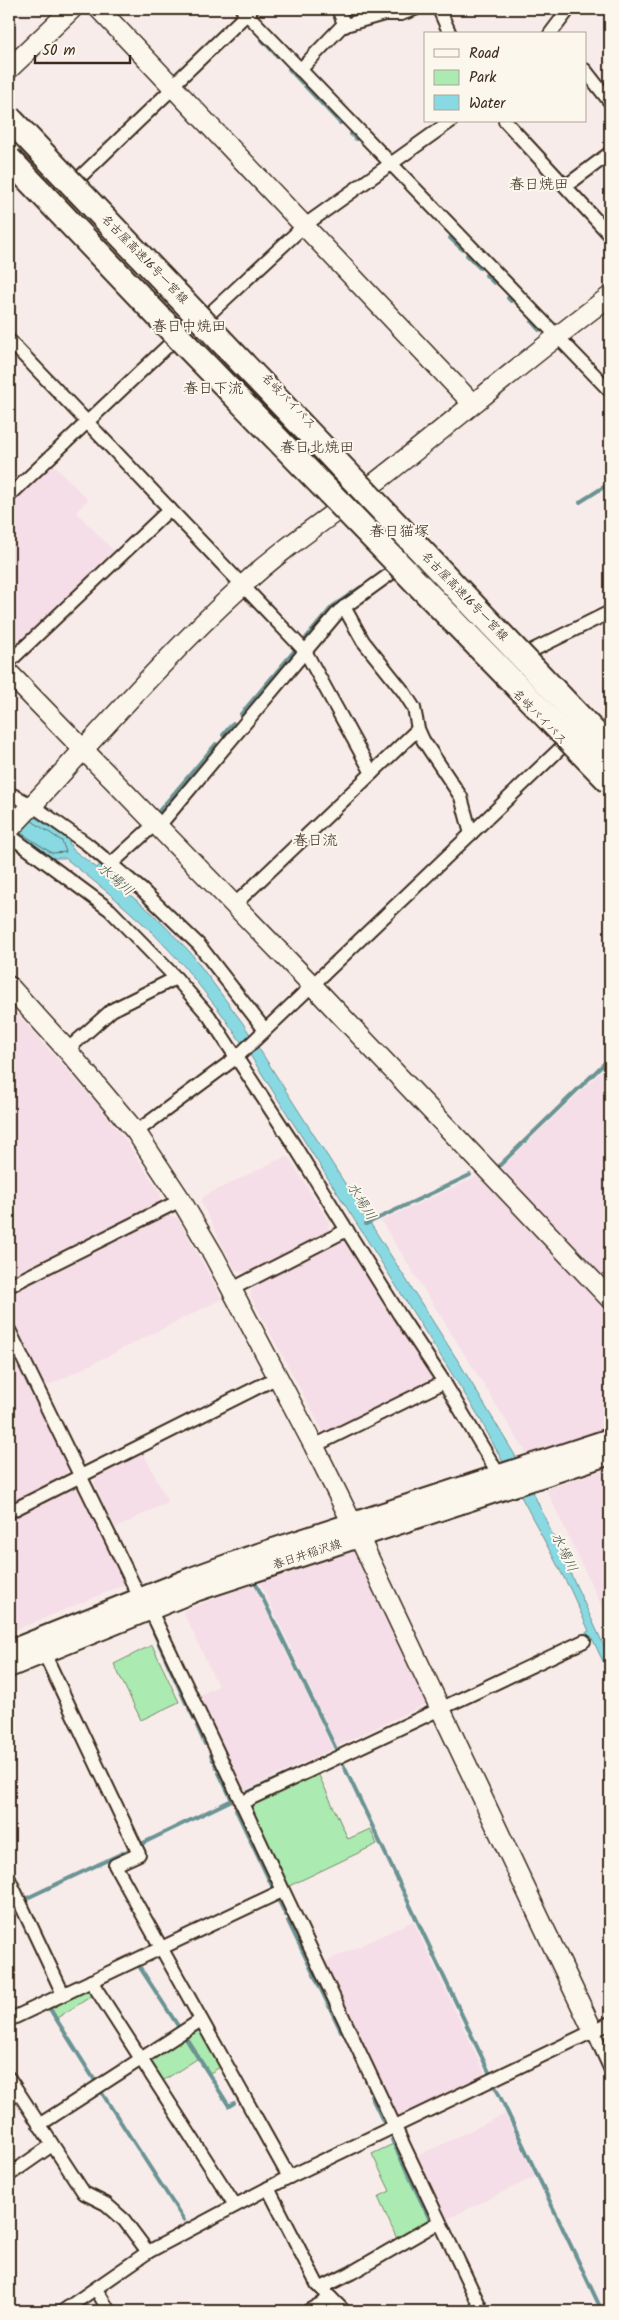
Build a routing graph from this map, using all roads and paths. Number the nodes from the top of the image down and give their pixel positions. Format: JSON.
{"nodes":[{"id":1,"x":72,"y":9,"type":"edge"},
{"id":2,"x":99,"y":9,"type":"edge"},
{"id":3,"x":338,"y":9,"type":"edge"},
{"id":4,"x":415,"y":9,"type":"edge"},
{"id":5,"x":441,"y":9,"type":"edge"},
{"id":6,"x":569,"y":9,"type":"edge"},
{"id":7,"x":247,"y":10,"type":"edge"},
{"id":8,"x":345,"y":26,"type":"junction"},
{"id":9,"x":449,"y":32,"type":"edge"},
{"id":10,"x":554,"y":32,"type":"edge"},
{"id":11,"x":9,"y":69,"type":"edge"},
{"id":12,"x":300,"y":70,"type":"junction"},
{"id":13,"x":586,"y":71,"type":"edge"},
{"id":14,"x":173,"y":86,"type":"junction"},
{"id":15,"x":610,"y":102,"type":"edge"},
{"id":16,"x":9,"y":110,"type":"edge"},
{"id":17,"x":9,"y":118,"type":"edge"},
{"id":18,"x":450,"y":122,"type":"edge"},
{"id":19,"x":506,"y":122,"type":"edge"},
{"id":20,"x":9,"y":136,"type":"edge"},
{"id":21,"x":610,"y":153,"type":"edge"},
{"id":22,"x":9,"y":160,"type":"edge"},
{"id":23,"x":390,"y":164,"type":"junction"},
{"id":24,"x":9,"y":171,"type":"edge"},
{"id":25,"x":77,"y":180,"type":"junction"},
{"id":26,"x":566,"y":186,"type":"junction"},
{"id":27,"x":110,"y":223,"type":"junction"},
{"id":28,"x":305,"y":225,"type":"junction"},
{"id":29,"x":610,"y":234,"type":"edge"},
{"id":30,"x":610,"y":296,"type":"edge"},
{"id":31,"x":207,"y":316,"type":"junction"},
{"id":32,"x":556,"y":336,"type":"junction"},
{"id":33,"x":9,"y":340,"type":"edge"},
{"id":34,"x":174,"y":340,"type":"junction"},
{"id":35,"x":610,"y":391,"type":"edge"},
{"id":36,"x":472,"y":403,"type":"junction"},
{"id":37,"x":87,"y":422,"type":"junction"},
{"id":38,"x":371,"y":486,"type":"junction"},
{"id":39,"x":9,"y":496,"type":"edge"},
{"id":40,"x":170,"y":508,"type":"junction"},
{"id":41,"x":338,"y":508,"type":"junction"},
{"id":42,"x":396,"y":569,"type":"junction"},
{"id":43,"x":243,"y":585,"type":"junction"},
{"id":44,"x":344,"y":607,"type":"junction"},
{"id":45,"x":610,"y":612,"type":"edge"},
{"id":46,"x":305,"y":651,"type":"junction"},
{"id":47,"x":529,"y":652,"type":"junction"},
{"id":48,"x":9,"y":662,"type":"edge"},
{"id":49,"x":9,"y":673,"type":"edge"},
{"id":50,"x":418,"y":729,"type":"junction"},
{"id":51,"x":610,"y":738,"type":"edge"},
{"id":52,"x":566,"y":743,"type":"junction"},
{"id":53,"x":610,"y":749,"type":"edge"},
{"id":54,"x":83,"y":750,"type":"junction"},
{"id":55,"x":610,"y":768,"type":"edge"},
{"id":56,"x":372,"y":773,"type":"junction"},
{"id":57,"x":610,"y":782,"type":"edge"},
{"id":58,"x":610,"y":791,"type":"edge"},
{"id":59,"x":9,"y":793,"type":"edge"},
{"id":60,"x":32,"y":806,"type":"junction"},
{"id":61,"x":157,"y":826,"type":"junction"},
{"id":62,"x":9,"y":830,"type":"edge"},
{"id":63,"x":471,"y":834,"type":"junction"},
{"id":64,"x":9,"y":835,"type":"edge"},
{"id":65,"x":111,"y":864,"type":"junction"},
{"id":66,"x":234,"y":905,"type":"junction"},
{"id":67,"x":176,"y":978,"type":"junction"},
{"id":68,"x":9,"y":986,"type":"edge"},
{"id":69,"x":313,"y":986,"type":"junction"},
{"id":70,"x":262,"y":1033,"type":"junction"},
{"id":71,"x":68,"y":1050,"type":"junction"},
{"id":72,"x":240,"y":1054,"type":"junction"},
{"id":73,"x":136,"y":1132,"type":"junction"},
{"id":74,"x":182,"y":1200,"type":"junction"},
{"id":75,"x":347,"y":1230,"type":"junction"},
{"id":76,"x":9,"y":1286,"type":"edge"},
{"id":77,"x":232,"y":1289,"type":"junction"},
{"id":78,"x":610,"y":1300,"type":"edge"},
{"id":79,"x":9,"y":1330,"type":"edge"},
{"id":80,"x":278,"y":1377,"type":"junction"},
{"id":81,"x":444,"y":1382,"type":"junction"},
{"id":82,"x":610,"y":1439,"type":"edge"},
{"id":83,"x":314,"y":1446,"type":"junction"},
{"id":84,"x":610,"y":1454,"type":"edge"},
{"id":85,"x":533,"y":1472,"type":"junction"},
{"id":86,"x":81,"y":1476,"type":"junction"},
{"id":87,"x":505,"y":1479,"type":"junction"},
{"id":88,"x":9,"y":1512,"type":"edge"},
{"id":89,"x":356,"y":1530,"type":"junction"},
{"id":90,"x":145,"y":1604,"type":"junction"},
{"id":91,"x":584,"y":1641,"type":"dead end"},
{"id":92,"x":9,"y":1651,"type":"edge"},
{"id":93,"x":44,"y":1653,"type":"junction"},
{"id":94,"x":9,"y":1667,"type":"edge"},
{"id":95,"x":440,"y":1708,"type":"junction"},
{"id":96,"x":241,"y":1803,"type":"junction"},
{"id":97,"x":9,"y":1879,"type":"edge"},
{"id":98,"x":282,"y":1891,"type":"junction"},
{"id":99,"x":161,"y":1948,"type":"junction"},
{"id":100,"x":91,"y":1981,"type":"junction"},
{"id":101,"x":63,"y":1994,"type":"junction"},
{"id":102,"x":9,"y":2020,"type":"edge"},
{"id":103,"x":201,"y":2020,"type":"junction"},
{"id":104,"x":610,"y":2023,"type":"edge"},
{"id":105,"x":592,"y":2031,"type":"junction"},
{"id":106,"x":140,"y":2058,"type":"junction"},
{"id":107,"x":610,"y":2068,"type":"edge"},
{"id":108,"x":9,"y":2078,"type":"edge"},
{"id":109,"x":39,"y":2125,"type":"junction"},
{"id":110,"x":394,"y":2127,"type":"junction"},
{"id":111,"x":52,"y":2145,"type":"junction"},
{"id":112,"x":9,"y":2175,"type":"edge"},
{"id":113,"x":289,"y":2176,"type":"junction"},
{"id":114,"x":268,"y":2188,"type":"junction"},
{"id":115,"x":236,"y":2205,"type":"junction"},
{"id":116,"x":439,"y":2222,"type":"junction"},
{"id":117,"x":148,"y":2252,"type":"junction"},
{"id":118,"x":322,"y":2288,"type":"junction"},
{"id":119,"x":96,"y":2289,"type":"junction"},
{"id":120,"x":331,"y":2298,"type":"junction"},
{"id":121,"x":63,"y":2311,"type":"edge"},
{"id":122,"x":109,"y":2311,"type":"edge"},
{"id":123,"x":308,"y":2311,"type":"edge"},
{"id":124,"x":344,"y":2311,"type":"edge"},
{"id":125,"x":482,"y":2311,"type":"edge"}],
"edges":[{"from":1,"to":11,"type":"street"},
{"from":2,"to":14,"type":"street"},
{"from":3,"to":8,"type":"street"},
{"from":4,"to":8,"type":"street"},
{"from":5,"to":9,"type":"street"},
{"from":6,"to":10,"type":"street"},
{"from":7,"to":12,"type":"street"},
{"from":7,"to":14,"type":"street"},
{"from":8,"to":12,"type":"street"},
{"from":12,"to":23,"type":"street"},
{"from":13,"to":15,"type":"street"},
{"from":14,"to":25,"type":"street"},
{"from":14,"to":28,"type":"street"},
{"from":16,"to":25,"type":"highway","name":"名岐バイパス"},
{"from":17,"to":27,"type":"highway","name":"名古屋高速16号一宮線","bridge":true},
{"from":18,"to":23,"type":"street"},
{"from":19,"to":26,"type":"street"},
{"from":20,"to":27,"type":"highway"},
{"from":21,"to":26,"type":"street"},
{"from":22,"to":55,"type":"highway"},
{"from":22,"to":57,"type":"highway","name":"名古屋高速16号一宮線","bridge":true},
{"from":23,"to":28,"type":"street"},
{"from":23,"to":32,"type":"street"},
{"from":24,"to":34,"type":"highway","name":"名岐バイパス"},
{"from":25,"to":31,"type":"highway","name":"名岐バイパス"},
{"from":26,"to":29,"type":"street"},
{"from":27,"to":53,"type":"highway","name":"名古屋高速16号一宮線","bridge":true},
{"from":28,"to":31,"type":"street"},
{"from":28,"to":36,"type":"street"},
{"from":30,"to":32,"type":"street"},
{"from":31,"to":38,"type":"highway","name":"名岐バイパス"},
{"from":32,"to":35,"type":"street"},
{"from":32,"to":36,"type":"street"},
{"from":33,"to":37,"type":"street"},
{"from":34,"to":37,"type":"street"},
{"from":34,"to":41,"type":"highway","name":"名岐バイパス"},
{"from":36,"to":38,"type":"street"},
{"from":37,"to":39,"type":"street"},
{"from":37,"to":40,"type":"street"},
{"from":38,"to":41,"type":"street"},
{"from":38,"to":47,"type":"highway","name":"名岐バイパス"},
{"from":40,"to":43,"type":"street"},
{"from":40,"to":48,"type":"street"},
{"from":41,"to":42,"type":"highway","name":"名岐バイパス"},
{"from":41,"to":43,"type":"street"},
{"from":42,"to":44,"type":"street"},
{"from":42,"to":52,"type":"highway","name":"名岐バイパス"},
{"from":43,"to":46,"type":"street"},
{"from":43,"to":54,"type":"street"},
{"from":44,"to":46,"type":"street"},
{"from":44,"to":50,"type":"street"},
{"from":45,"to":47,"type":"street"},
{"from":46,"to":56,"type":"street"},
{"from":46,"to":61,"type":"street"},
{"from":47,"to":51,"type":"highway","name":"名岐バイパス"},
{"from":49,"to":54,"type":"street"},
{"from":50,"to":56,"type":"street"},
{"from":50,"to":63,"type":"street"},
{"from":52,"to":58,"type":"highway","name":"名岐バイパス"},
{"from":52,"to":63,"type":"street"},
{"from":54,"to":60,"type":"street"},
{"from":54,"to":61,"type":"street"},
{"from":56,"to":66,"type":"street"},
{"from":59,"to":60,"type":"street"},
{"from":60,"to":62,"type":"street"},
{"from":60,"to":65,"type":"street"},
{"from":61,"to":65,"type":"street"},
{"from":61,"to":66,"type":"street"},
{"from":63,"to":69,"type":"street"},
{"from":64,"to":67,"type":"street"},
{"from":65,"to":70,"type":"street"},
{"from":66,"to":69,"type":"street"},
{"from":67,"to":71,"type":"street"},
{"from":67,"to":72,"type":"street"},
{"from":68,"to":71,"type":"street"},
{"from":69,"to":70,"type":"street"},
{"from":69,"to":78,"type":"street"},
{"from":70,"to":72,"type":"street"},
{"from":71,"to":73,"type":"street"},
{"from":72,"to":73,"type":"street"},
{"from":72,"to":75,"type":"street"},
{"from":73,"to":74,"type":"street"},
{"from":74,"to":76,"type":"street"},
{"from":74,"to":77,"type":"street"},
{"from":75,"to":77,"type":"street"},
{"from":75,"to":81,"type":"street"},
{"from":77,"to":80,"type":"street"},
{"from":79,"to":86,"type":"street"},
{"from":80,"to":83,"type":"street"},
{"from":80,"to":86,"type":"street"},
{"from":81,"to":83,"type":"street"},
{"from":81,"to":87,"type":"street"},
{"from":82,"to":85,"type":"main road","name":"春日井稲沢線"},
{"from":83,"to":89,"type":"street"},
{"from":84,"to":85,"type":"main road","name":"春日井稲沢線"},
{"from":85,"to":87,"type":"main road","name":"春日井稲沢線"},
{"from":86,"to":88,"type":"street"},
{"from":86,"to":90,"type":"street"},
{"from":87,"to":89,"type":"main road","name":"春日井稲沢線"},
{"from":89,"to":90,"type":"main road","name":"春日井稲沢線"},
{"from":89,"to":95,"type":"street"},
{"from":90,"to":92,"type":"main road","name":"春日井稲沢線"},
{"from":90,"to":93,"type":"main road","name":"春日井稲沢線"},
{"from":90,"to":96,"type":"street"},
{"from":91,"to":95,"type":"street"},
{"from":93,"to":94,"type":"main road","name":"春日井稲沢線"},
{"from":93,"to":99,"type":"street"},
{"from":95,"to":96,"type":"street"},
{"from":95,"to":105,"type":"street"},
{"from":96,"to":98,"type":"street"},
{"from":97,"to":101,"type":"street"},
{"from":98,"to":99,"type":"street"},
{"from":98,"to":110,"type":"street"},
{"from":99,"to":100,"type":"street"},
{"from":99,"to":103,"type":"street"},
{"from":100,"to":101,"type":"street"},
{"from":100,"to":106,"type":"street"},
{"from":101,"to":102,"type":"street"},
{"from":103,"to":106,"type":"street"},
{"from":103,"to":113,"type":"street"},
{"from":104,"to":105,"type":"street"},
{"from":105,"to":107,"type":"street"},
{"from":105,"to":110,"type":"street"},
{"from":106,"to":109,"type":"street"},
{"from":106,"to":115,"type":"street"},
{"from":108,"to":109,"type":"street"},
{"from":109,"to":111,"type":"street"},
{"from":110,"to":113,"type":"street"},
{"from":110,"to":116,"type":"street"},
{"from":111,"to":112,"type":"street"},
{"from":111,"to":117,"type":"street"},
{"from":113,"to":114,"type":"street"},
{"from":114,"to":115,"type":"street"},
{"from":114,"to":118,"type":"street"},
{"from":115,"to":117,"type":"street"},
{"from":116,"to":118,"type":"street"},
{"from":116,"to":125,"type":"street"},
{"from":117,"to":119,"type":"street"},
{"from":118,"to":120,"type":"street"},
{"from":119,"to":121,"type":"street"},
{"from":119,"to":122,"type":"street"},
{"from":120,"to":123,"type":"street"},
{"from":120,"to":124,"type":"street"}]}
